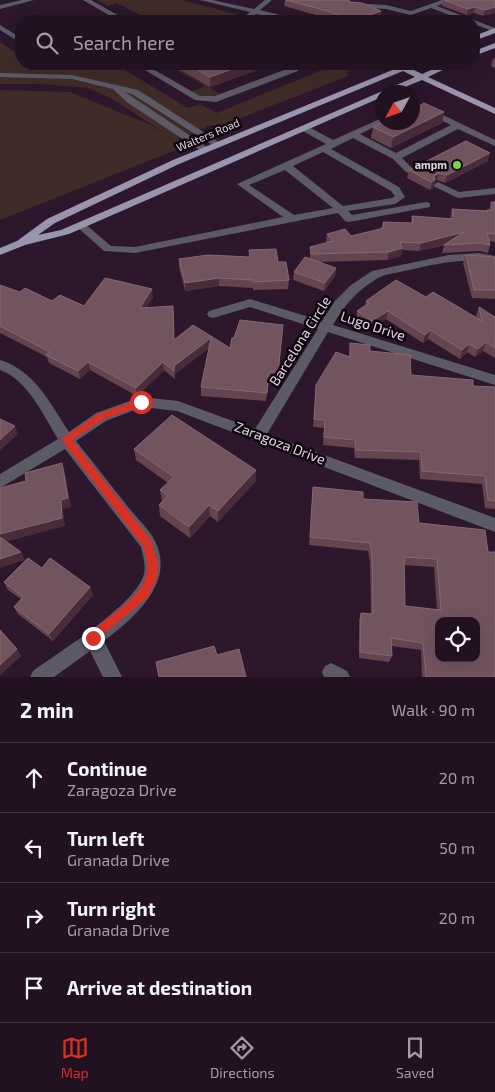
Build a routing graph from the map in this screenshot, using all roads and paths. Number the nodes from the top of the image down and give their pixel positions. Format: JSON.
{"nodes":[{"id":1,"x":4,"y":0,"type":"edge"},
{"id":2,"x":31,"y":0,"type":"edge"},
{"id":3,"x":86,"y":0,"type":"edge"},
{"id":4,"x":203,"y":0,"type":"edge"},
{"id":5,"x":268,"y":0,"type":"edge"},
{"id":6,"x":448,"y":0,"type":"edge"},
{"id":7,"x":11,"y":4,"type":"junction"},
{"id":8,"x":352,"y":5,"type":"edge"},
{"id":9,"x":431,"y":6,"type":"junction"},
{"id":10,"x":0,"y":8,"type":"edge"},
{"id":11,"x":254,"y":12,"type":"junction"},
{"id":12,"x":113,"y":15,"type":"edge"},
{"id":13,"x":250,"y":15,"type":"edge"},
{"id":14,"x":263,"y":15,"type":"edge"},
{"id":15,"x":269,"y":15,"type":"edge"},
{"id":16,"x":454,"y":15,"type":"edge"},
{"id":17,"x":480,"y":25,"type":"edge"},
{"id":18,"x":0,"y":27,"type":"edge"},
{"id":19,"x":495,"y":30,"type":"edge"},
{"id":20,"x":480,"y":36,"type":"edge"},
{"id":21,"x":15,"y":37,"type":"edge"},
{"id":22,"x":495,"y":45,"type":"edge"},
{"id":23,"x":480,"y":51,"type":"edge"},
{"id":24,"x":149,"y":70,"type":"edge"},
{"id":25,"x":291,"y":70,"type":"edge"},
{"id":26,"x":393,"y":70,"type":"edge"},
{"id":27,"x":409,"y":70,"type":"edge"},
{"id":28,"x":438,"y":70,"type":"edge"},
{"id":29,"x":0,"y":75,"type":"edge"},
{"id":30,"x":422,"y":77,"type":"junction"},
{"id":31,"x":403,"y":85,"type":"edge"},
{"id":32,"x":114,"y":86,"type":"junction"},
{"id":33,"x":375,"y":97,"type":"edge"},
{"id":34,"x":420,"y":107,"type":"edge"},
{"id":35,"x":495,"y":111,"type":"edge"},
{"id":36,"x":375,"y":124,"type":"edge"},
{"id":37,"x":458,"y":125,"type":"junction"},
{"id":38,"x":371,"y":126,"type":"junction"},
{"id":39,"x":434,"y":126,"type":"edge"},
{"id":40,"x":304,"y":128,"type":"junction"},
{"id":41,"x":384,"y":132,"type":"edge"},
{"id":42,"x":445,"y":132,"type":"junction"},
{"id":43,"x":353,"y":134,"type":"junction"},
{"id":44,"x":418,"y":135,"type":"edge"},
{"id":45,"x":428,"y":140,"type":"junction"},
{"id":46,"x":403,"y":142,"type":"edge"},
{"id":47,"x":495,"y":143,"type":"edge"},
{"id":48,"x":217,"y":144,"type":"junction"},
{"id":49,"x":328,"y":146,"type":"junction"},
{"id":50,"x":413,"y":148,"type":"junction"},
{"id":51,"x":204,"y":149,"type":"junction"},
{"id":52,"x":396,"y":156,"type":"junction"},
{"id":53,"x":286,"y":166,"type":"junction"},
{"id":54,"x":409,"y":170,"type":"edge"},
{"id":55,"x":438,"y":185,"type":"edge"},
{"id":56,"x":495,"y":191,"type":"edge"},
{"id":57,"x":426,"y":206,"type":"dead end"},
{"id":58,"x":341,"y":209,"type":"junction"},
{"id":59,"x":292,"y":218,"type":"junction"},
{"id":60,"x":80,"y":225,"type":"junction"},
{"id":61,"x":20,"y":243,"type":"junction"},
{"id":62,"x":0,"y":252,"type":"edge"},
{"id":63,"x":495,"y":260,"type":"edge"},
{"id":64,"x":213,"y":314,"type":"dead end"},
{"id":65,"x":326,"y":326,"type":"junction"},
{"id":66,"x":0,"y":365,"type":"edge"},
{"id":67,"x":495,"y":380,"type":"edge"},
{"id":68,"x":259,"y":434,"type":"junction"},
{"id":69,"x":66,"y":439,"type":"junction"},
{"id":70,"x":0,"y":482,"type":"edge"},
{"id":71,"x":495,"y":524,"type":"edge"},
{"id":72,"x":93,"y":638,"type":"junction"},
{"id":73,"x":39,"y":677,"type":"edge"},
{"id":74,"x":113,"y":677,"type":"edge"}],
"edges":[{"from":1,"to":7,"type":"street"},
{"from":2,"to":7,"type":"street"},
{"from":3,"to":12,"type":"street"},
{"from":4,"to":11,"type":"street"},
{"from":5,"to":11,"type":"street"},
{"from":6,"to":9,"type":"street"},
{"from":7,"to":10,"type":"street"},
{"from":8,"to":9,"type":"street"},
{"from":9,"to":16,"type":"street"},
{"from":11,"to":13,"type":"street"},
{"from":11,"to":14,"type":"street"},
{"from":11,"to":15,"type":"street"},
{"from":17,"to":19,"type":"street"},
{"from":18,"to":21,"type":"street"},
{"from":19,"to":20,"type":"main road"},
{"from":22,"to":23,"type":"main road"},
{"from":24,"to":25,"type":"street"},
{"from":26,"to":48,"type":"main road","name":"Walters Road"},
{"from":27,"to":30,"type":"main road"},
{"from":28,"to":30,"type":"main road"},
{"from":29,"to":32,"type":"street"},
{"from":30,"to":31,"type":"main road"},
{"from":30,"to":35,"type":"main road"},
{"from":32,"to":48,"type":"street"},
{"from":32,"to":51,"type":"street"},
{"from":33,"to":40,"type":"main road","name":"Walters Road"},
{"from":34,"to":37,"type":"street"},
{"from":36,"to":38,"type":"street"},
{"from":37,"to":42,"type":"street"},
{"from":37,"to":47,"type":"street"},
{"from":38,"to":41,"type":"street"},
{"from":38,"to":43,"type":"street"},
{"from":39,"to":42,"type":"street"},
{"from":40,"to":49,"type":"street"},
{"from":40,"to":60,"type":"main road","name":"Walters Road"},
{"from":42,"to":45,"type":"street"},
{"from":43,"to":49,"type":"street"},
{"from":43,"to":52,"type":"street"},
{"from":44,"to":45,"type":"street"},
{"from":45,"to":50,"type":"street"},
{"from":46,"to":50,"type":"street"},
{"from":48,"to":51,"type":"main road","name":"Walters Road"},
{"from":49,"to":53,"type":"street"},
{"from":49,"to":58,"type":"street"},
{"from":50,"to":52,"type":"street"},
{"from":51,"to":61,"type":"main road","name":"Walters Road"},
{"from":52,"to":54,"type":"street"},
{"from":53,"to":58,"type":"street"},
{"from":53,"to":59,"type":"street"},
{"from":55,"to":56,"type":"street"},
{"from":57,"to":58,"type":"street"},
{"from":58,"to":59,"type":"street"},
{"from":59,"to":60,"type":"street"},
{"from":60,"to":61,"type":"main road","name":"Walters Road"},
{"from":61,"to":62,"type":"main road","name":"Walters Road"},
{"from":63,"to":65,"type":"street","name":"Barcelona Circle"},
{"from":64,"to":65,"type":"street","name":"Lugo Drive"},
{"from":65,"to":67,"type":"street","name":"Lugo Drive"},
{"from":65,"to":68,"type":"street","name":"Barcelona Circle"},
{"from":66,"to":69,"type":"street"},
{"from":68,"to":69,"type":"street","name":"Zaragoza Drive"},
{"from":68,"to":71,"type":"street","name":"Zaragoza Drive"},
{"from":69,"to":70,"type":"street","name":"Zaragoza Drive"},
{"from":69,"to":72,"type":"street"},
{"from":72,"to":73,"type":"street"},
{"from":72,"to":74,"type":"street"}]}
